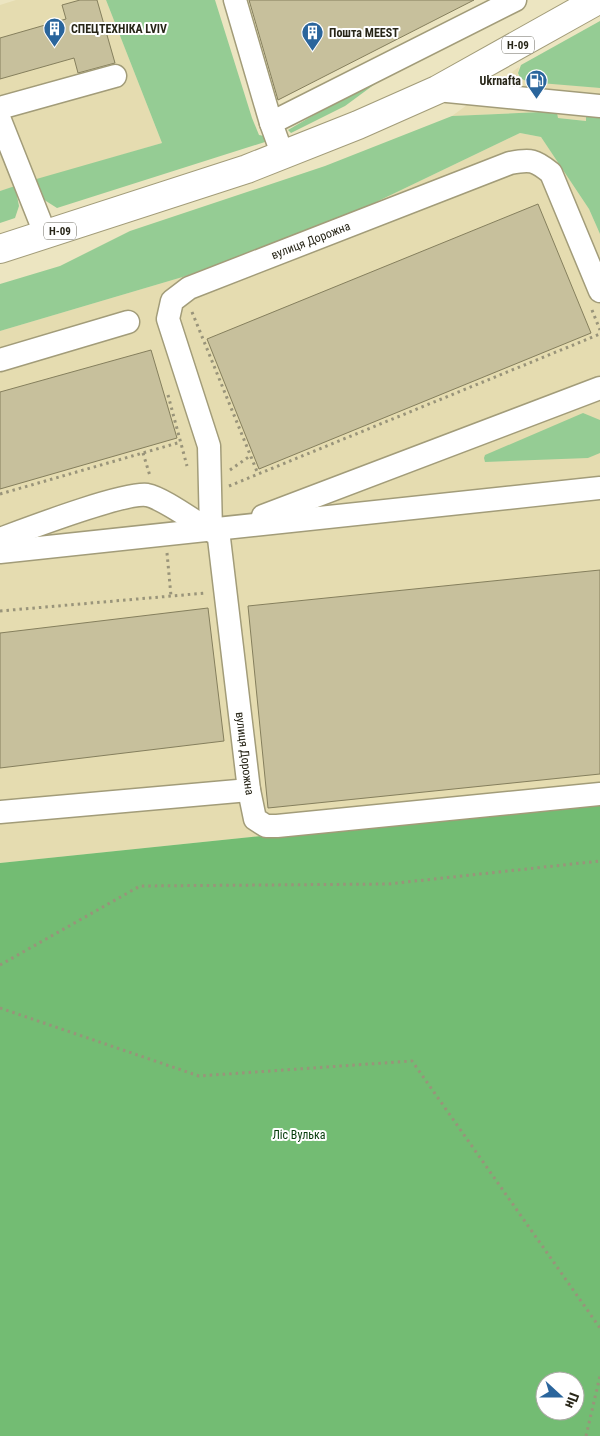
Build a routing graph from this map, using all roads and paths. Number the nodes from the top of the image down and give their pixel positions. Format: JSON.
{"nodes":[{"id":1,"x":235,"y":0,"type":"edge"},
{"id":2,"x":515,"y":0,"type":"edge"},
{"id":3,"x":595,"y":1,"type":"edge"},
{"id":4,"x":115,"y":76,"type":"dead end"},
{"id":5,"x":437,"y":90,"type":"junction"},
{"id":6,"x":600,"y":106,"type":"edge"},
{"id":7,"x":0,"y":108,"type":"edge"},
{"id":8,"x":0,"y":120,"type":"edge"},
{"id":9,"x":271,"y":123,"type":"junction"},
{"id":10,"x":283,"y":156,"type":"junction"},
{"id":11,"x":46,"y":236,"type":"junction"},
{"id":12,"x":0,"y":249,"type":"edge"},
{"id":13,"x":594,"y":298,"type":"edge"},
{"id":14,"x":189,"y":304,"type":"dead end"},
{"id":15,"x":128,"y":322,"type":"dead end"},
{"id":16,"x":600,"y":330,"type":"edge"},
{"id":17,"x":600,"y":334,"type":"edge"},
{"id":18,"x":0,"y":360,"type":"edge"},
{"id":19,"x":600,"y":388,"type":"edge"},
{"id":20,"x":168,"y":394,"type":"dead end"},
{"id":21,"x":181,"y":442,"type":"junction"},
{"id":22,"x":144,"y":453,"type":"junction"},
{"id":23,"x":250,"y":456,"type":"junction"},
{"id":24,"x":188,"y":468,"type":"dead end"},
{"id":25,"x":229,"y":471,"type":"dead end"},
{"id":26,"x":258,"y":474,"type":"junction"},
{"id":27,"x":226,"y":480,"type":"dead end"},
{"id":28,"x":152,"y":482,"type":"dead end"},
{"id":29,"x":600,"y":488,"type":"edge"},
{"id":30,"x":0,"y":494,"type":"edge"},
{"id":31,"x":220,"y":530,"type":"junction"},
{"id":32,"x":0,"y":539,"type":"edge"},
{"id":33,"x":0,"y":552,"type":"edge"},
{"id":34,"x":167,"y":553,"type":"dead end"},
{"id":35,"x":210,"y":592,"type":"dead end"},
{"id":36,"x":171,"y":596,"type":"junction"},
{"id":37,"x":0,"y":611,"type":"edge"},
{"id":38,"x":249,"y":790,"type":"junction"},
{"id":39,"x":600,"y":794,"type":"edge"},
{"id":40,"x":0,"y":812,"type":"edge"},
{"id":41,"x":600,"y":861,"type":"edge"},
{"id":42,"x":0,"y":965,"type":"edge"},
{"id":43,"x":0,"y":1008,"type":"edge"},
{"id":44,"x":600,"y":1328,"type":"edge"},
{"id":45,"x":600,"y":1376,"type":"edge"},
{"id":46,"x":586,"y":1436,"type":"edge"}],
"edges":[{"from":1,"to":9,"type":"lane"},
{"from":2,"to":9,"type":"lane"},
{"from":3,"to":5,"type":"main road","number":"Н-09"},
{"from":4,"to":7,"type":"lane"},
{"from":5,"to":6,"type":"lane"},
{"from":5,"to":10,"type":"main road","number":"Н-09"},
{"from":8,"to":11,"type":"lane"},
{"from":9,"to":10,"type":"lane"},
{"from":10,"to":11,"type":"main road","number":"Н-09"},
{"from":11,"to":12,"type":"main road","number":"Н-09"},
{"from":13,"to":16,"type":"path"},
{"from":13,"to":31,"type":"lane","name":"вулиця Дорожна"},
{"from":14,"to":23,"type":"path"},
{"from":15,"to":18,"type":"lane"},
{"from":17,"to":26,"type":"path"},
{"from":19,"to":31,"type":"lane"},
{"from":20,"to":21,"type":"path"},
{"from":21,"to":22,"type":"path"},
{"from":21,"to":24,"type":"path"},
{"from":22,"to":28,"type":"path"},
{"from":22,"to":30,"type":"path"},
{"from":23,"to":25,"type":"path"},
{"from":23,"to":26,"type":"path"},
{"from":26,"to":27,"type":"path"},
{"from":29,"to":31,"type":"lane"},
{"from":31,"to":32,"type":"lane"},
{"from":31,"to":33,"type":"lane"},
{"from":31,"to":38,"type":"lane","name":"вулиця Дорожна"},
{"from":34,"to":36,"type":"path"},
{"from":35,"to":36,"type":"path"},
{"from":36,"to":37,"type":"path"},
{"from":38,"to":39,"type":"lane"},
{"from":38,"to":40,"type":"lane","name":"вулиця Дорожна"},
{"from":41,"to":42,"type":"path"},
{"from":43,"to":44,"type":"path"},
{"from":45,"to":46,"type":"path"}]}
